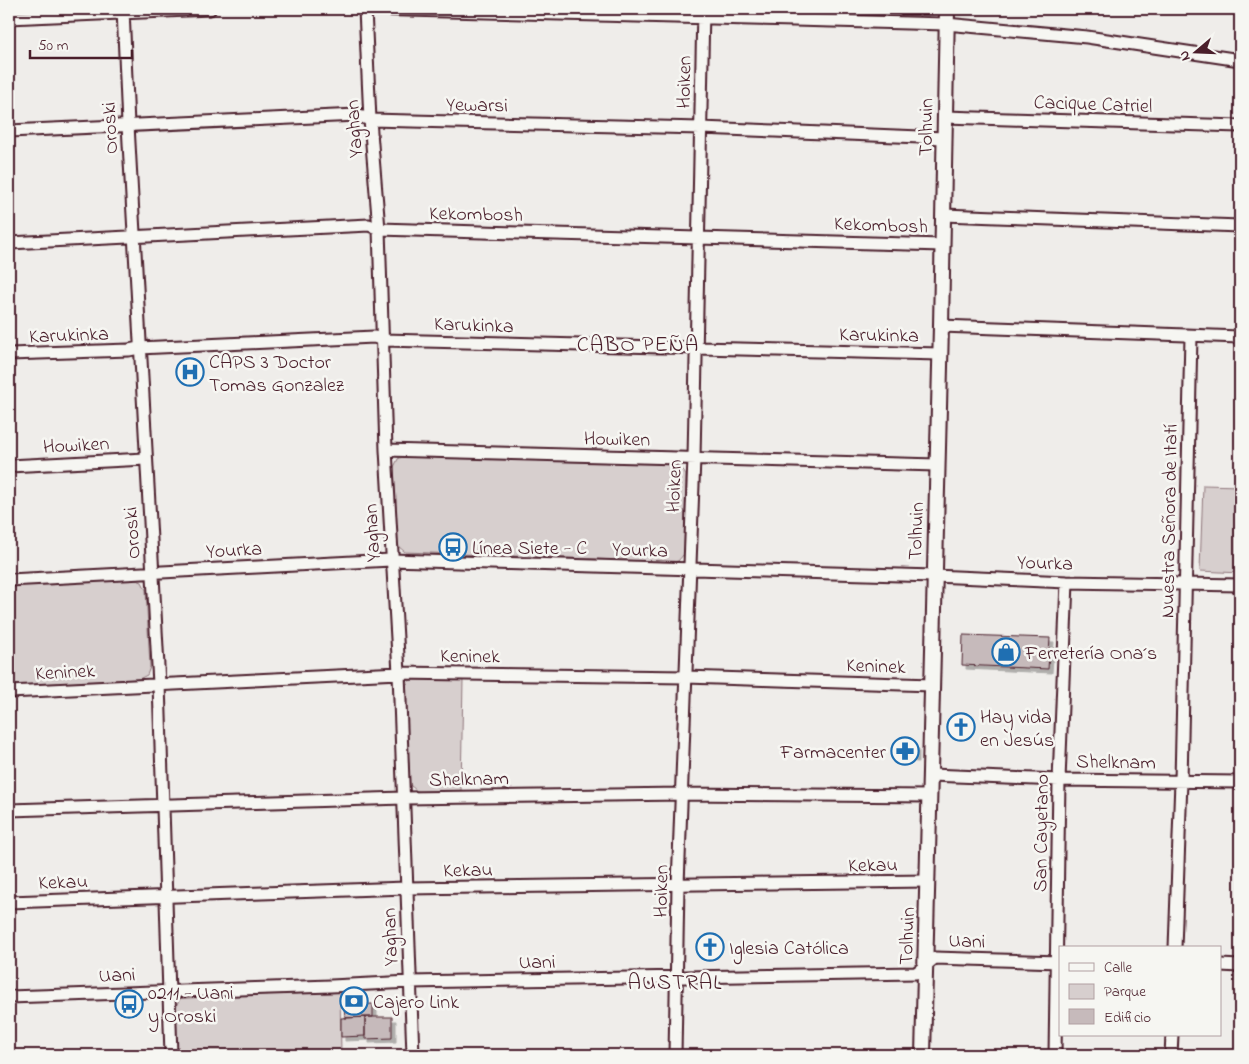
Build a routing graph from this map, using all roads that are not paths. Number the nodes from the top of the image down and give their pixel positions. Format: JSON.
{"nodes":[{"id":1,"x":210,"y":9,"type":"edge"},
{"id":2,"x":366,"y":9,"type":"edge"},
{"id":3,"x":947,"y":9,"type":"edge"},
{"id":4,"x":124,"y":11,"type":"edge"},
{"id":5,"x":703,"y":14,"type":"edge"},
{"id":6,"x":9,"y":18,"type":"edge"},
{"id":7,"x":946,"y":24,"type":"junction"},
{"id":8,"x":1240,"y":60,"type":"edge"},
{"id":9,"x":946,"y":117,"type":"junction"},
{"id":10,"x":370,"y":120,"type":"junction"},
{"id":11,"x":128,"y":125,"type":"junction"},
{"id":12,"x":1240,"y":126,"type":"edge"},
{"id":13,"x":700,"y":128,"type":"junction"},
{"id":14,"x":9,"y":131,"type":"edge"},
{"id":15,"x":945,"y":138,"type":"junction"},
{"id":16,"x":943,"y":215,"type":"junction"},
{"id":17,"x":1240,"y":226,"type":"edge"},
{"id":18,"x":379,"y":229,"type":"junction"},
{"id":19,"x":134,"y":237,"type":"junction"},
{"id":20,"x":698,"y":237,"type":"junction"},
{"id":21,"x":9,"y":243,"type":"edge"},
{"id":22,"x":943,"y":245,"type":"junction"},
{"id":23,"x":941,"y":326,"type":"junction"},
{"id":24,"x":1191,"y":336,"type":"junction"},
{"id":25,"x":1240,"y":337,"type":"edge"},
{"id":26,"x":383,"y":340,"type":"junction"},
{"id":27,"x":140,"y":348,"type":"junction"},
{"id":28,"x":695,"y":348,"type":"junction"},
{"id":29,"x":9,"y":354,"type":"edge"},
{"id":30,"x":940,"y":354,"type":"junction"},
{"id":31,"x":386,"y":450,"type":"junction"},
{"id":32,"x":694,"y":458,"type":"junction"},
{"id":33,"x":145,"y":459,"type":"junction"},
{"id":34,"x":937,"y":465,"type":"junction"},
{"id":35,"x":9,"y":466,"type":"edge"},
{"id":36,"x":391,"y":560,"type":"junction"},
{"id":37,"x":688,"y":569,"type":"junction"},
{"id":38,"x":152,"y":572,"type":"junction"},
{"id":39,"x":934,"y":576,"type":"junction"},
{"id":40,"x":9,"y":580,"type":"edge"},
{"id":41,"x":1066,"y":582,"type":"junction"},
{"id":42,"x":1186,"y":584,"type":"junction"},
{"id":43,"x":1240,"y":585,"type":"edge"},
{"id":44,"x":399,"y":673,"type":"junction"},
{"id":45,"x":686,"y":677,"type":"junction"},
{"id":46,"x":159,"y":684,"type":"junction"},
{"id":47,"x":932,"y":685,"type":"junction"},
{"id":48,"x":9,"y":692,"type":"edge"},
{"id":49,"x":931,"y":775,"type":"junction"},
{"id":50,"x":1060,"y":780,"type":"junction"},
{"id":51,"x":1181,"y":781,"type":"junction"},
{"id":52,"x":1240,"y":782,"type":"edge"},
{"id":53,"x":682,"y":794,"type":"junction"},
{"id":54,"x":930,"y":796,"type":"junction"},
{"id":55,"x":404,"y":798,"type":"junction"},
{"id":56,"x":163,"y":805,"type":"junction"},
{"id":57,"x":9,"y":810,"type":"edge"},
{"id":58,"x":928,"y":882,"type":"junction"},
{"id":59,"x":678,"y":885,"type":"junction"},
{"id":60,"x":406,"y":888,"type":"junction"},
{"id":61,"x":165,"y":896,"type":"junction"},
{"id":62,"x":9,"y":902,"type":"edge"},
{"id":63,"x":1174,"y":946,"type":"edge"},
{"id":64,"x":1058,"y":962,"type":"edge"},
{"id":65,"x":1222,"y":965,"type":"edge"},
{"id":66,"x":925,"y":966,"type":"junction"},
{"id":67,"x":1240,"y":966,"type":"edge"},
{"id":68,"x":677,"y":978,"type":"junction"},
{"id":69,"x":410,"y":982,"type":"junction"},
{"id":70,"x":168,"y":991,"type":"junction"},
{"id":71,"x":9,"y":997,"type":"edge"},
{"id":72,"x":1172,"y":1036,"type":"edge"},
{"id":73,"x":171,"y":1055,"type":"edge"},
{"id":74,"x":413,"y":1055,"type":"edge"},
{"id":75,"x":675,"y":1055,"type":"edge"},
{"id":76,"x":923,"y":1055,"type":"edge"},
{"id":77,"x":1056,"y":1055,"type":"edge"},
{"id":78,"x":1171,"y":1055,"type":"edge"}],
"edges":[{"from":1,"to":4,"type":"street"},
{"from":2,"to":5,"type":"street"},
{"from":2,"to":10,"type":"street","name":"Yaghan"},
{"from":3,"to":7,"type":"street","name":"Tolhuin"},
{"from":4,"to":6,"type":"street"},
{"from":4,"to":11,"type":"street","name":"Oroski"},
{"from":5,"to":7,"type":"street"},
{"from":5,"to":13,"type":"street","name":"Hoiken"},
{"from":7,"to":8,"type":"street"},
{"from":7,"to":9,"type":"street","name":"Tolhuin"},
{"from":9,"to":12,"type":"street","name":"Cacique Catriel"},
{"from":9,"to":15,"type":"street","name":"Tolhuin"},
{"from":10,"to":11,"type":"street","name":"Yewarsi"},
{"from":10,"to":13,"type":"street","name":"Yewarsi"},
{"from":10,"to":18,"type":"street","name":"Yaghan"},
{"from":11,"to":14,"type":"street","name":"Yewarsi"},
{"from":11,"to":19,"type":"street","name":"Oroski"},
{"from":13,"to":15,"type":"street","name":"Yewarsi"},
{"from":13,"to":20,"type":"street","name":"Hoiken"},
{"from":15,"to":16,"type":"street","name":"Tolhuin"},
{"from":16,"to":17,"type":"street","name":"Kekombosh"},
{"from":16,"to":22,"type":"street","name":"Tolhuin"},
{"from":18,"to":19,"type":"street","name":"Kekombosh"},
{"from":18,"to":20,"type":"street","name":"Kekombosh"},
{"from":18,"to":26,"type":"street","name":"Yaghan"},
{"from":19,"to":21,"type":"street","name":"Kekombosh"},
{"from":19,"to":27,"type":"street","name":"Oroski"},
{"from":20,"to":22,"type":"street","name":"Kekombosh"},
{"from":20,"to":28,"type":"street","name":"Hoiken"},
{"from":22,"to":23,"type":"street","name":"Tolhuin"},
{"from":23,"to":24,"type":"street","name":"Karukinka"},
{"from":23,"to":30,"type":"street","name":"Tolhuin"},
{"from":24,"to":25,"type":"street","name":"Karukinka"},
{"from":24,"to":42,"type":"street","name":"Nuestra Señora de Itatí"},
{"from":26,"to":27,"type":"street","name":"Karukinka"},
{"from":26,"to":28,"type":"street","name":"Karukinka"},
{"from":26,"to":31,"type":"street","name":"Yaghan"},
{"from":27,"to":29,"type":"street","name":"Karukinka"},
{"from":27,"to":33,"type":"street","name":"Oroski"},
{"from":28,"to":30,"type":"street","name":"Karukinka"},
{"from":28,"to":32,"type":"street","name":"Hoiken"},
{"from":30,"to":34,"type":"street","name":"Tolhuin"},
{"from":31,"to":32,"type":"street","name":"Howiken"},
{"from":31,"to":36,"type":"street","name":"Yaghan"},
{"from":32,"to":34,"type":"street","name":"Howiken"},
{"from":32,"to":37,"type":"street","name":"Hoiken"},
{"from":33,"to":35,"type":"street","name":"Howiken"},
{"from":33,"to":38,"type":"street","name":"Oroski"},
{"from":34,"to":39,"type":"street","name":"Tolhuin"},
{"from":36,"to":37,"type":"street","name":"Yourka"},
{"from":36,"to":38,"type":"street","name":"Yourka"},
{"from":36,"to":44,"type":"street","name":"Yaghan"},
{"from":37,"to":39,"type":"street","name":"Yourka"},
{"from":37,"to":45,"type":"street","name":"Hoiken"},
{"from":38,"to":40,"type":"street","name":"Yourka"},
{"from":38,"to":46,"type":"street","name":"Oroski"},
{"from":39,"to":41,"type":"street","name":"Yourka"},
{"from":39,"to":47,"type":"street","name":"Tolhuin"},
{"from":41,"to":42,"type":"street","name":"Yourka"},
{"from":41,"to":50,"type":"street","name":"San Cayetano"},
{"from":42,"to":43,"type":"street","name":"Yourka"},
{"from":42,"to":51,"type":"street","name":"Nuestra Señora de Itatí"},
{"from":44,"to":45,"type":"street","name":"Keninek"},
{"from":44,"to":46,"type":"street","name":"Keninek"},
{"from":44,"to":55,"type":"street","name":"Yaghan"},
{"from":45,"to":47,"type":"street","name":"Keninek"},
{"from":45,"to":53,"type":"street","name":"Hoiken"},
{"from":46,"to":48,"type":"street","name":"Keninek"},
{"from":46,"to":56,"type":"street","name":"Oroski"},
{"from":47,"to":49,"type":"street","name":"Tolhuin"},
{"from":49,"to":50,"type":"street","name":"Shelknam"},
{"from":49,"to":54,"type":"street","name":"Tolhuin"},
{"from":50,"to":51,"type":"street","name":"Shelknam"},
{"from":50,"to":64,"type":"street","name":"San Cayetano"},
{"from":51,"to":52,"type":"street","name":"Shelknam"},
{"from":51,"to":63,"type":"street","name":"Nuestra Señora de Itatí"},
{"from":53,"to":54,"type":"street","name":"Shelknam"},
{"from":53,"to":55,"type":"street","name":"Shelknam"},
{"from":53,"to":59,"type":"street","name":"Hoiken"},
{"from":54,"to":58,"type":"street","name":"Tolhuin"},
{"from":55,"to":56,"type":"street","name":"Shelknam"},
{"from":55,"to":60,"type":"street","name":"Yaghan"},
{"from":56,"to":57,"type":"street","name":"Shelknam"},
{"from":56,"to":61,"type":"street","name":"Oroski"},
{"from":58,"to":59,"type":"street","name":"Kekau"},
{"from":58,"to":66,"type":"street","name":"Tolhuin"},
{"from":59,"to":60,"type":"street","name":"Kekau"},
{"from":59,"to":68,"type":"street","name":"Hoiken"},
{"from":60,"to":61,"type":"street","name":"Kekau"},
{"from":60,"to":69,"type":"street","name":"Yaghan"},
{"from":61,"to":62,"type":"street","name":"Kekau"},
{"from":61,"to":70,"type":"street","name":"Oroski"},
{"from":64,"to":66,"type":"street","name":"Uani"},
{"from":64,"to":77,"type":"street","name":"San Cayetano"},
{"from":65,"to":67,"type":"street"},
{"from":66,"to":68,"type":"street","name":"Uani"},
{"from":66,"to":76,"type":"street","name":"Tolhuin"},
{"from":68,"to":69,"type":"street","name":"Uani"},
{"from":68,"to":75,"type":"street","name":"Hoiken"},
{"from":69,"to":70,"type":"street","name":"Uani"},
{"from":69,"to":74,"type":"street","name":"Yaghan"},
{"from":70,"to":71,"type":"street","name":"Uani"},
{"from":70,"to":73,"type":"street","name":"Oroski"},
{"from":72,"to":78,"type":"street"}]}
